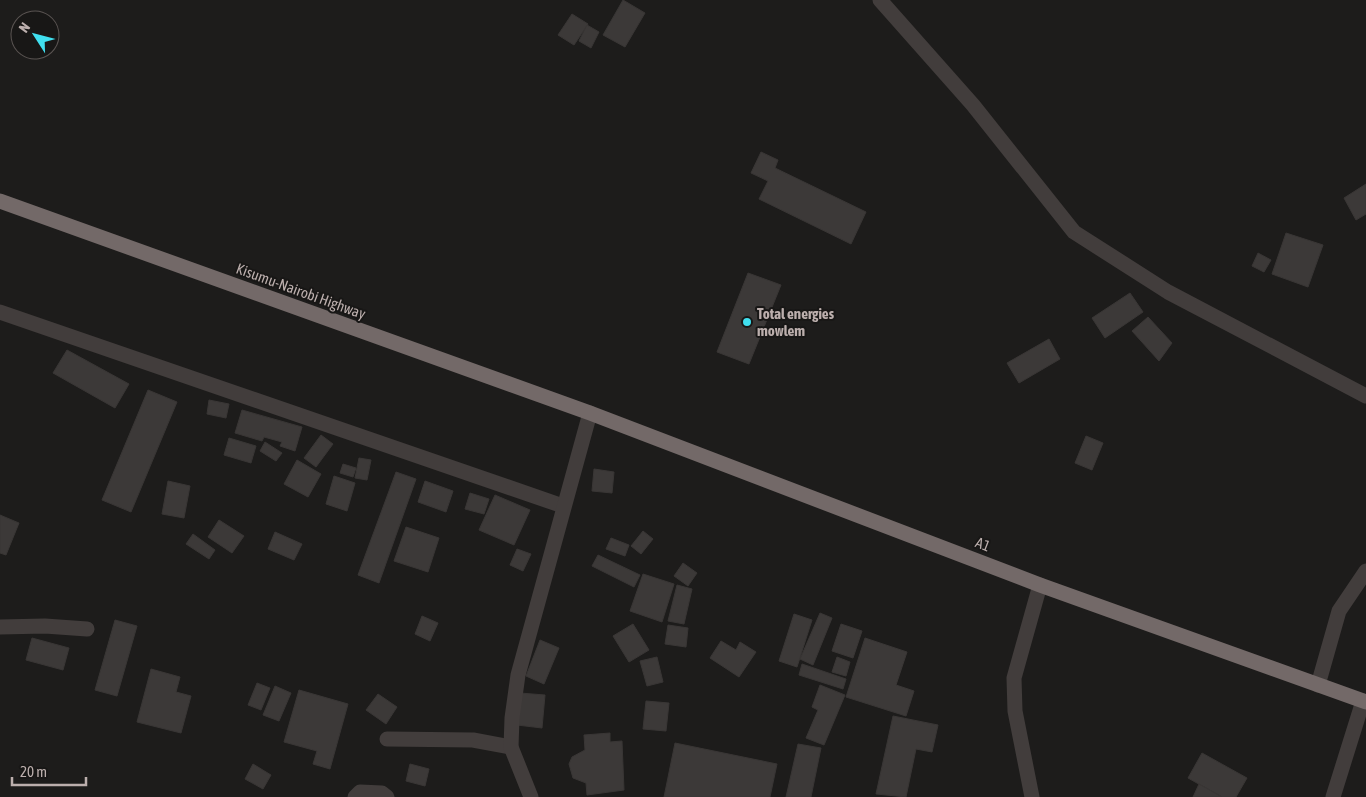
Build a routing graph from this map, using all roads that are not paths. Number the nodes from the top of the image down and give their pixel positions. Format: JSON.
{"nodes":[{"id":1,"x":880,"y":0,"type":"edge"},
{"id":2,"x":0,"y":201,"type":"edge"},
{"id":3,"x":0,"y":312,"type":"edge"},
{"id":4,"x":1366,"y":396,"type":"edge"},
{"id":5,"x":590,"y":413,"type":"junction"},
{"id":6,"x":563,"y":506,"type":"junction"},
{"id":7,"x":1366,"y":572,"type":"edge"},
{"id":8,"x":1040,"y":585,"type":"junction"},
{"id":9,"x":0,"y":627,"type":"edge"},
{"id":10,"x":87,"y":629,"type":"dead end"},
{"id":11,"x":1318,"y":685,"type":"junction"},
{"id":12,"x":1364,"y":702,"type":"edge"},
{"id":13,"x":387,"y":739,"type":"dead end"},
{"id":14,"x":512,"y":747,"type":"junction"},
{"id":15,"x":355,"y":797,"type":"edge"},
{"id":16,"x":387,"y":797,"type":"edge"},
{"id":17,"x":531,"y":797,"type":"edge"},
{"id":18,"x":1032,"y":797,"type":"edge"},
{"id":19,"x":1333,"y":797,"type":"edge"}],
"edges":[{"from":1,"to":4,"type":"street"},
{"from":2,"to":5,"type":"highway","name":"Kisumu-Nairobi Highway","number":"A1"},
{"from":3,"to":6,"type":"street"},
{"from":5,"to":6,"type":"street"},
{"from":5,"to":8,"type":"highway","name":"A1","number":"A1"},
{"from":6,"to":14,"type":"street"},
{"from":7,"to":11,"type":"street"},
{"from":8,"to":11,"type":"highway","name":"A1","number":"A1"},
{"from":8,"to":18,"type":"street"},
{"from":9,"to":10,"type":"street"},
{"from":11,"to":12,"type":"highway","name":"A1","number":"A1"},
{"from":12,"to":19,"type":"street"},
{"from":13,"to":14,"type":"street"},
{"from":14,"to":17,"type":"street"},
{"from":15,"to":16,"type":"street"}]}
